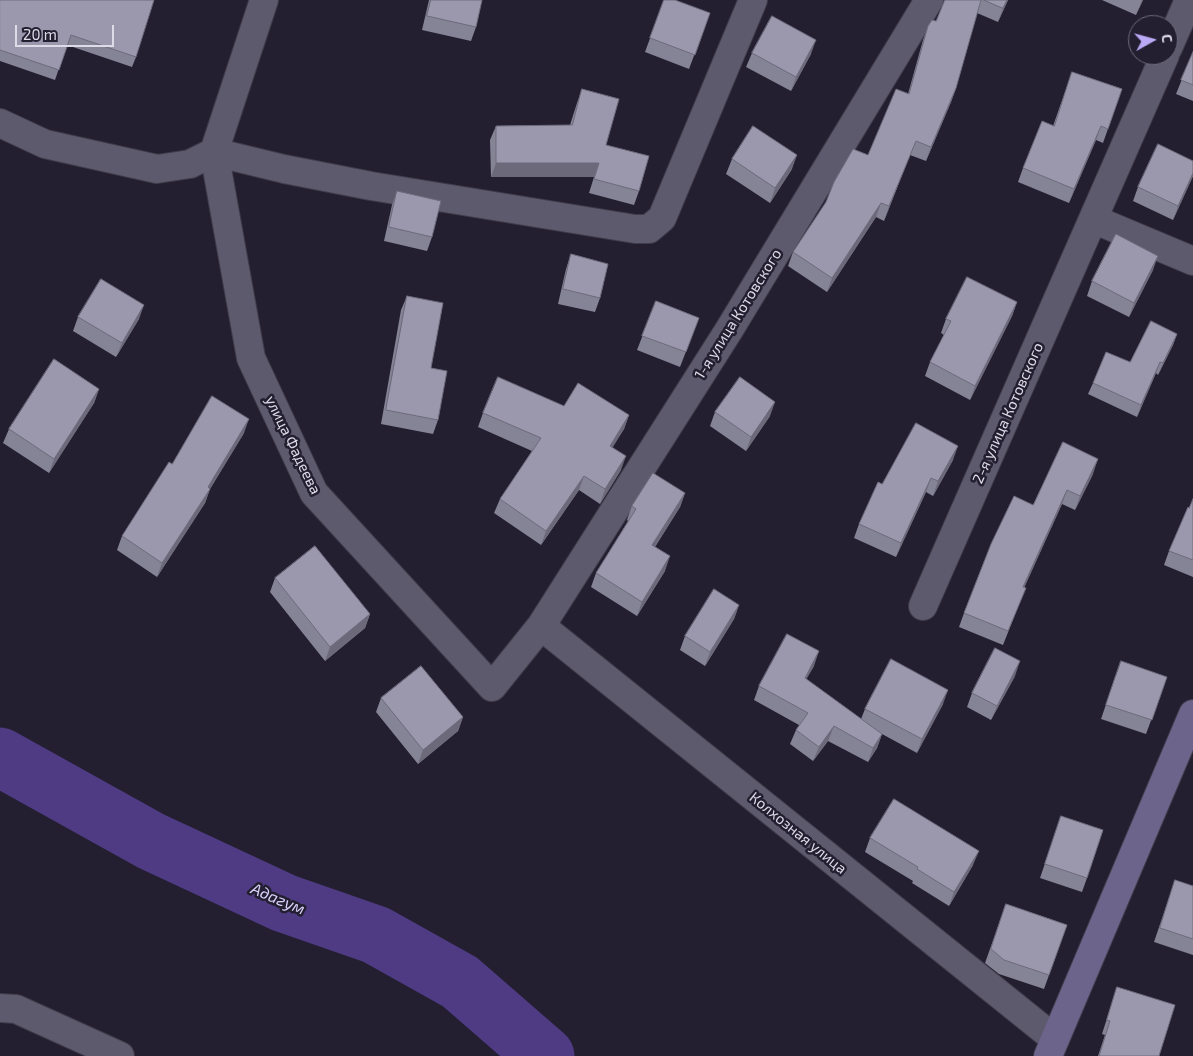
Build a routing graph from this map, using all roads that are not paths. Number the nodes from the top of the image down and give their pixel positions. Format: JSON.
{"nodes":[{"id":1,"x":264,"y":0,"type":"edge"},
{"id":2,"x":753,"y":0,"type":"edge"},
{"id":3,"x":930,"y":0,"type":"edge"},
{"id":4,"x":1189,"y":0,"type":"edge"},
{"id":5,"x":1178,"y":25,"type":"edge"},
{"id":6,"x":1161,"y":65,"type":"edge"},
{"id":7,"x":0,"y":123,"type":"edge"},
{"id":8,"x":214,"y":152,"type":"junction"},
{"id":9,"x":1093,"y":220,"type":"junction"},
{"id":10,"x":1193,"y":261,"type":"edge"},
{"id":11,"x":923,"y":606,"type":"dead end"},
{"id":12,"x":541,"y":626,"type":"junction"},
{"id":13,"x":1193,"y":714,"type":"edge"},
{"id":14,"x":0,"y":1008,"type":"edge"},
{"id":15,"x":1051,"y":1048,"type":"edge"},
{"id":16,"x":120,"y":1056,"type":"edge"}],
"edges":[{"from":1,"to":8,"type":"street","name":"улица Фадеева"},
{"from":2,"to":8,"type":"street"},
{"from":3,"to":12,"type":"street","name":"1-я улица Котовского"},
{"from":4,"to":5,"type":"street"},
{"from":6,"to":9,"type":"street","name":"2-я улица Котовского"},
{"from":7,"to":8,"type":"street"},
{"from":8,"to":12,"type":"street","name":"улица Фадеева"},
{"from":9,"to":10,"type":"street"},
{"from":9,"to":11,"type":"street","name":"2-я улица Котовского"},
{"from":12,"to":15,"type":"street","name":"Колхозная улица"},
{"from":13,"to":15,"type":"main road","name":"Колхозная улица"},
{"from":14,"to":16,"type":"street"}]}
